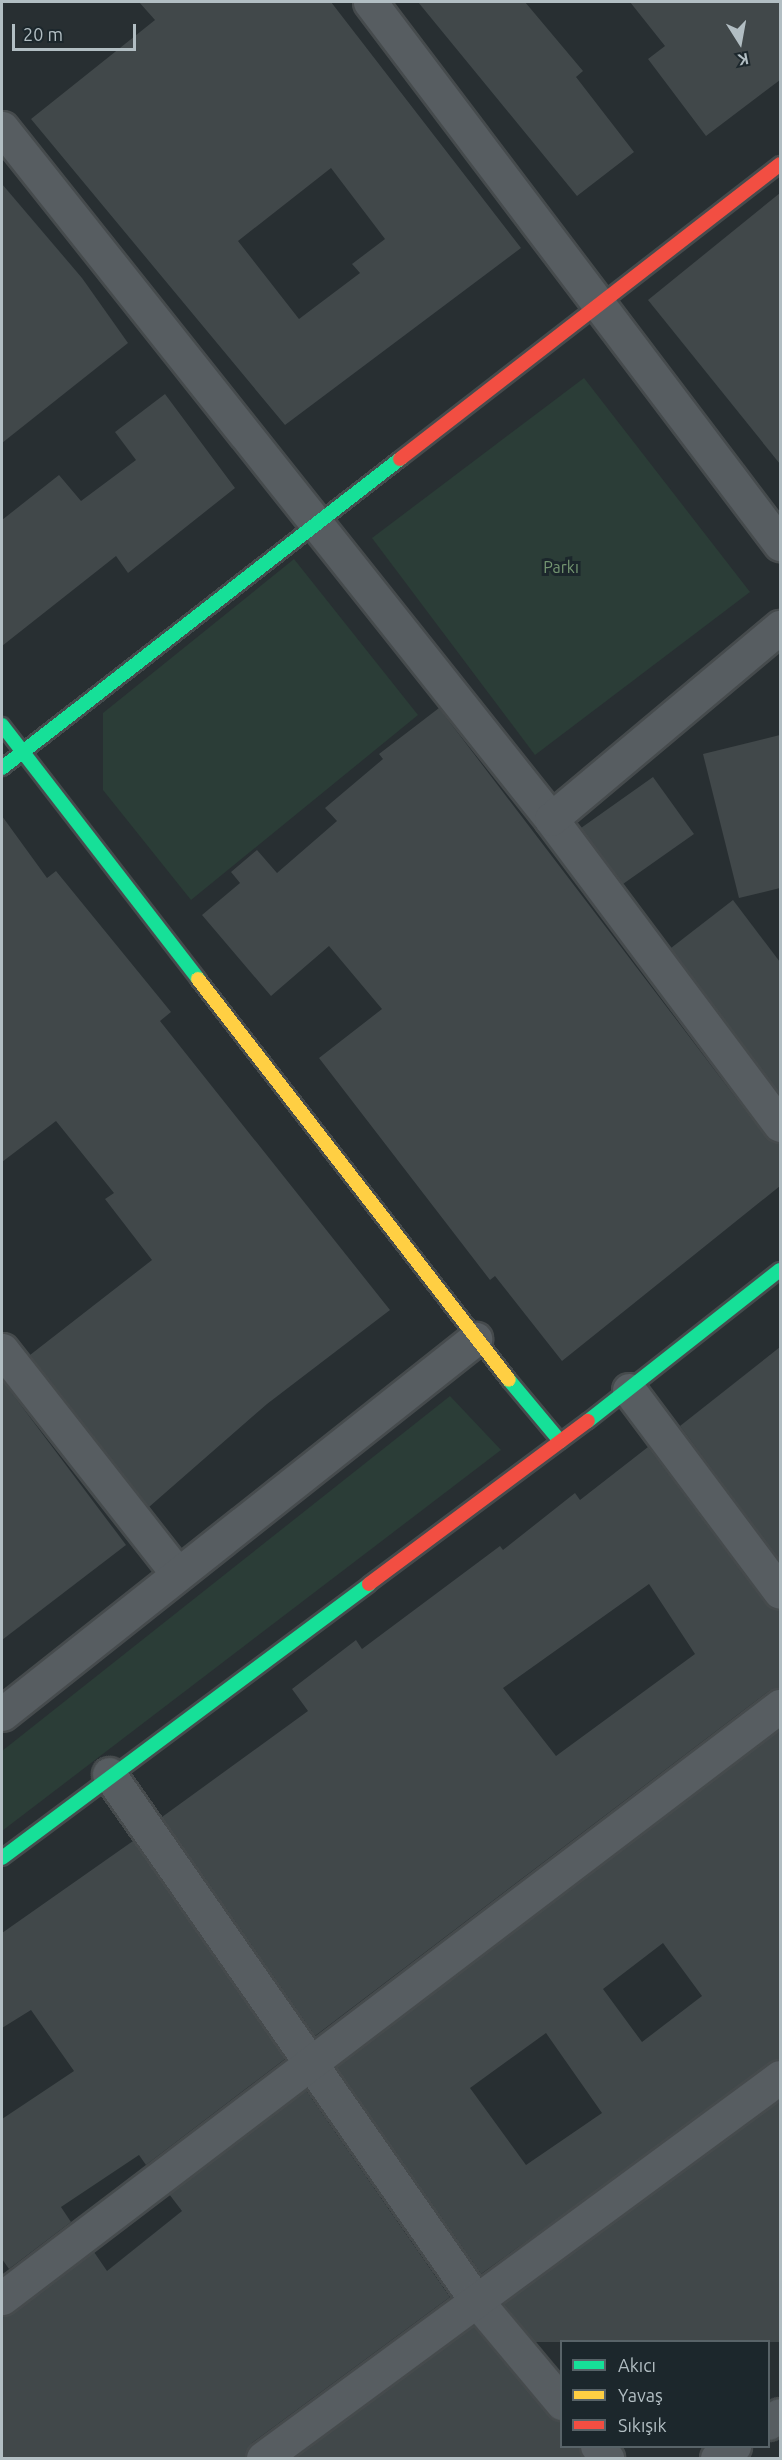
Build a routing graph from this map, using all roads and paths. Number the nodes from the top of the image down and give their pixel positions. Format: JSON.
{"nodes":[{"id":1,"x":370,"y":2,"type":"edge"},
{"id":2,"x":2,"y":128,"type":"edge"},
{"id":3,"x":780,"y":164,"type":"edge"},
{"id":4,"x":602,"y":306,"type":"junction"},
{"id":5,"x":315,"y":521,"type":"junction"},
{"id":6,"x":780,"y":544,"type":"edge"},
{"id":7,"x":780,"y":627,"type":"edge"},
{"id":8,"x":2,"y":725,"type":"edge"},
{"id":9,"x":22,"y":752,"type":"junction"},
{"id":10,"x":2,"y":768,"type":"edge"},
{"id":11,"x":551,"y":819,"type":"junction"},
{"id":12,"x":780,"y":1125,"type":"edge"},
{"id":13,"x":780,"y":1270,"type":"edge"},
{"id":14,"x":475,"y":1339,"type":"junction"},
{"id":15,"x":2,"y":1350,"type":"edge"},
{"id":16,"x":628,"y":1390,"type":"junction"},
{"id":17,"x":560,"y":1441,"type":"junction"},
{"id":18,"x":177,"y":1573,"type":"junction"},
{"id":19,"x":780,"y":1592,"type":"edge"},
{"id":20,"x":780,"y":1706,"type":"edge"},
{"id":21,"x":2,"y":1714,"type":"edge"},
{"id":22,"x":109,"y":1774,"type":"junction"},
{"id":23,"x":2,"y":1858,"type":"edge"},
{"id":24,"x":313,"y":2062,"type":"junction"},
{"id":25,"x":780,"y":2076,"type":"edge"},
{"id":26,"x":2,"y":2298,"type":"edge"},
{"id":27,"x":475,"y":2299,"type":"junction"},
{"id":28,"x":560,"y":2402,"type":"edge"},
{"id":29,"x":731,"y":2448,"type":"edge"},
{"id":30,"x":263,"y":2458,"type":"edge"},
{"id":31,"x":717,"y":2458,"type":"edge"}],
"edges":[{"from":1,"to":4,"type":"street"},
{"from":2,"to":5,"type":"street"},
{"from":3,"to":4,"type":"street"},
{"from":4,"to":5,"type":"street"},
{"from":4,"to":6,"type":"street"},
{"from":5,"to":9,"type":"street"},
{"from":5,"to":11,"type":"street"},
{"from":7,"to":11,"type":"street"},
{"from":8,"to":9,"type":"street"},
{"from":9,"to":10,"type":"street"},
{"from":9,"to":14,"type":"street"},
{"from":11,"to":12,"type":"street"},
{"from":13,"to":16,"type":"street"},
{"from":14,"to":17,"type":"street"},
{"from":14,"to":18,"type":"street"},
{"from":15,"to":18,"type":"street"},
{"from":16,"to":17,"type":"street"},
{"from":16,"to":19,"type":"street"},
{"from":17,"to":22,"type":"street"},
{"from":18,"to":21,"type":"street"},
{"from":20,"to":24,"type":"street"},
{"from":22,"to":23,"type":"street"},
{"from":22,"to":24,"type":"street"},
{"from":24,"to":26,"type":"street"},
{"from":24,"to":27,"type":"street"},
{"from":25,"to":27,"type":"street"},
{"from":27,"to":28,"type":"street"},
{"from":27,"to":30,"type":"street"},
{"from":29,"to":31,"type":"street"}]}
